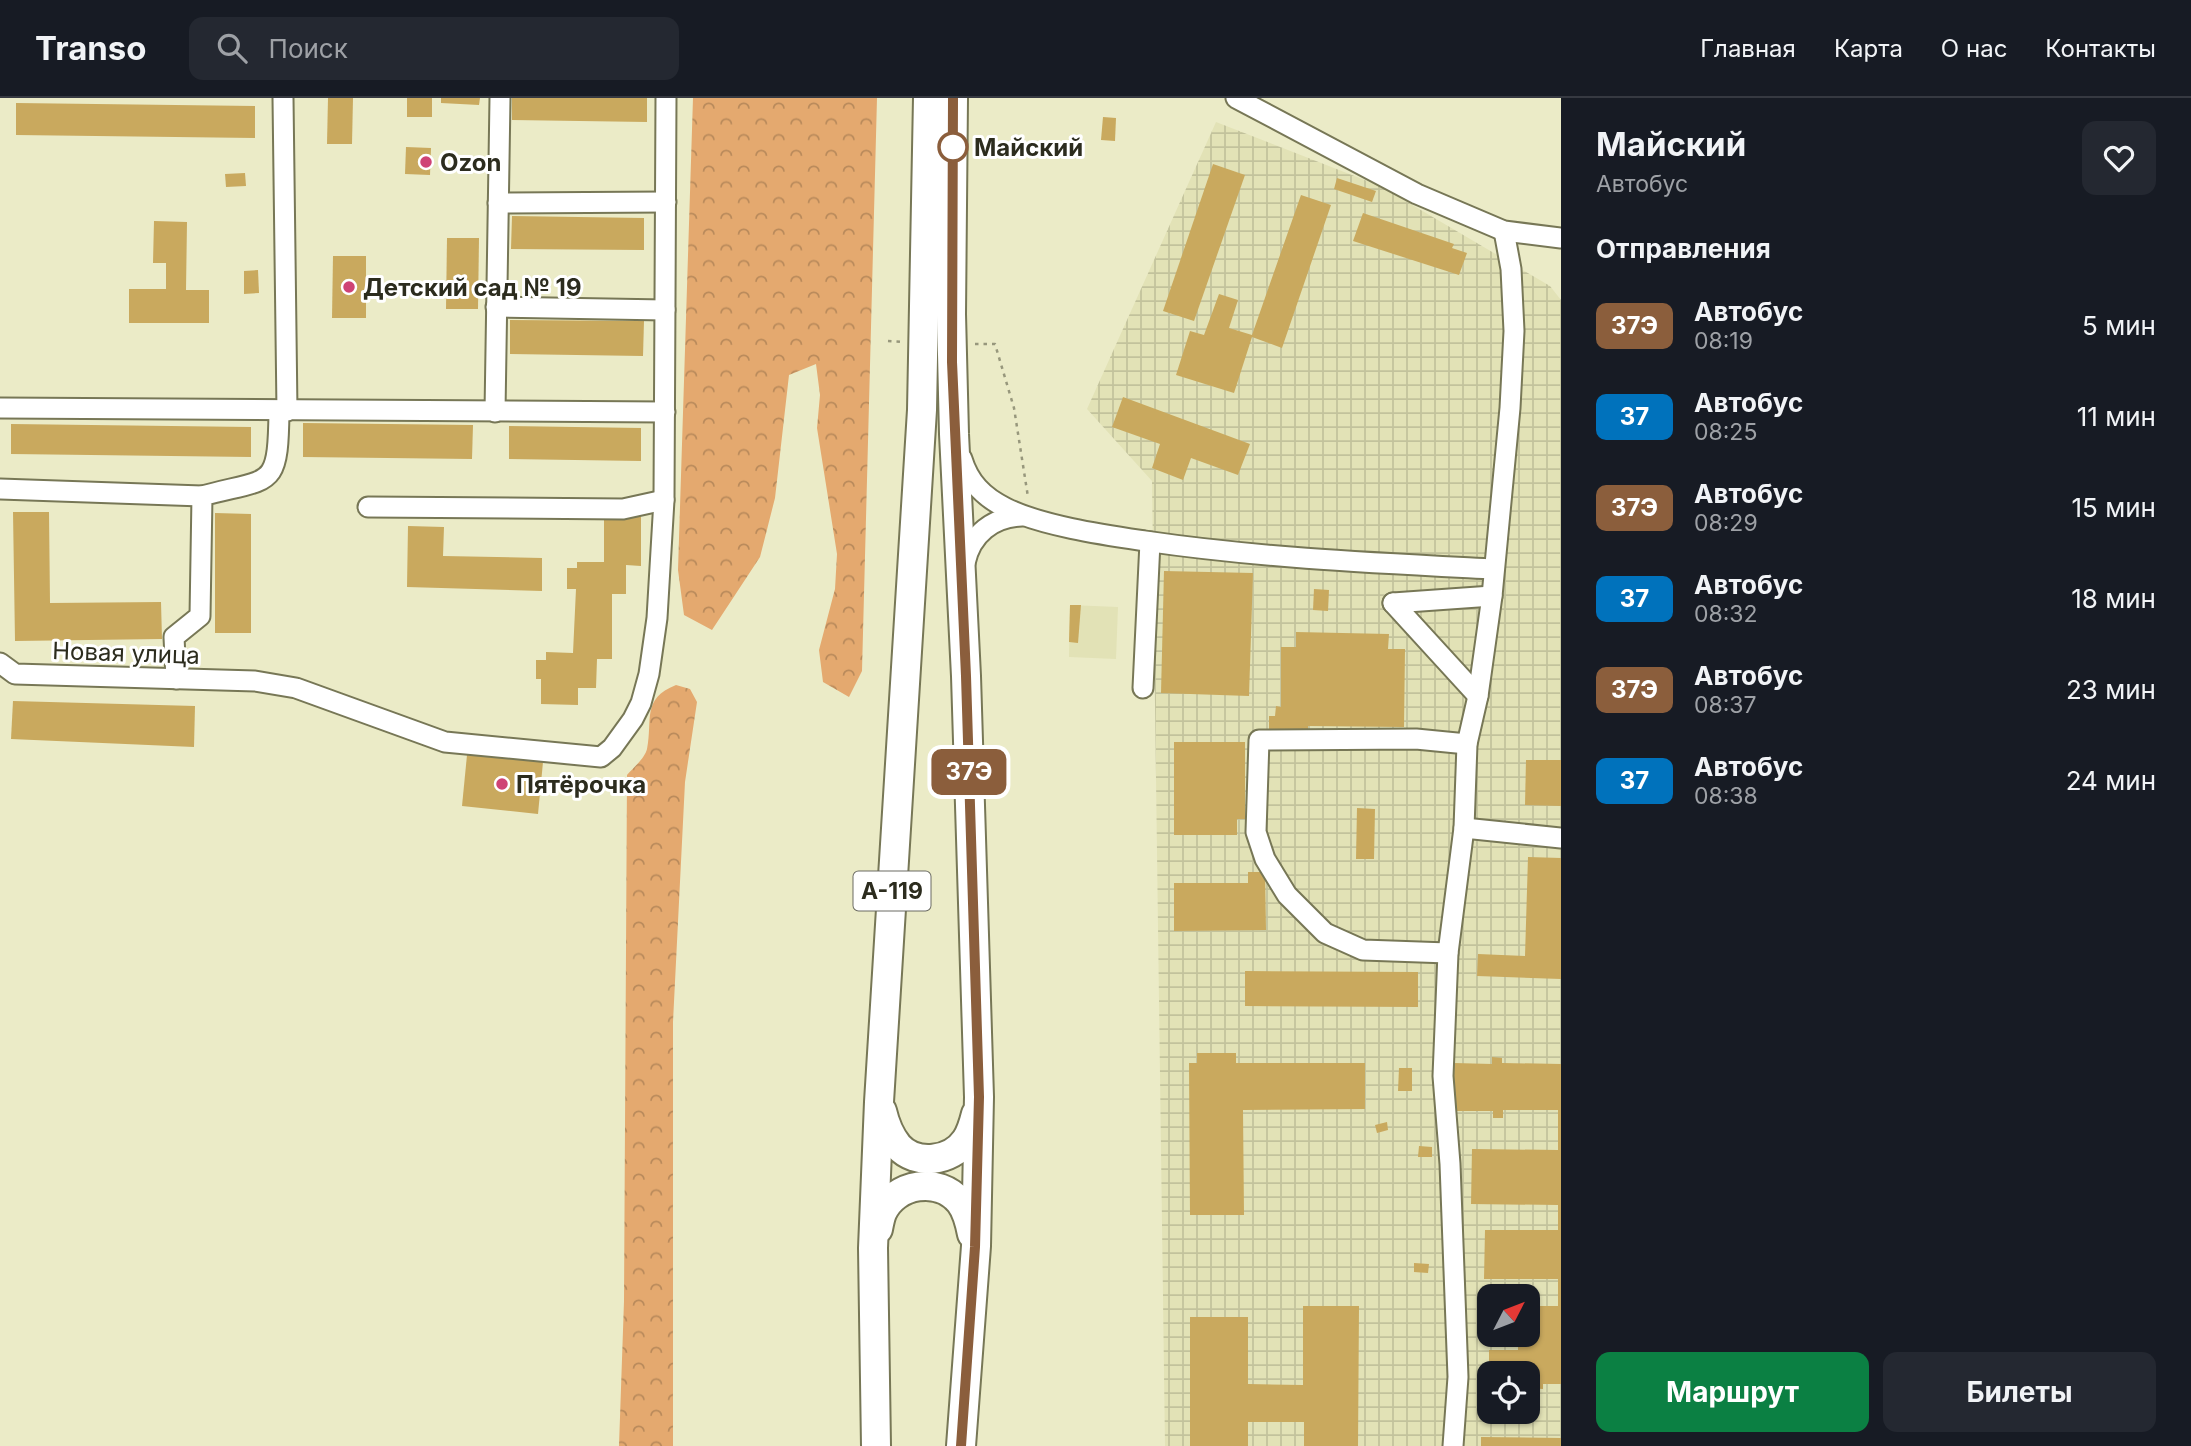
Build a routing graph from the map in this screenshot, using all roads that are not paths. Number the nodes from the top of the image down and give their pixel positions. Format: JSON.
{"nodes":[{"id":1,"x":283,"y":98,"type":"edge"},
{"id":2,"x":500,"y":98,"type":"edge"},
{"id":3,"x":666,"y":98,"type":"edge"},
{"id":4,"x":928,"y":98,"type":"edge"},
{"id":5,"x":953,"y":98,"type":"edge"},
{"id":6,"x":1236,"y":98,"type":"edge"},
{"id":7,"x":666,"y":202,"type":"junction"},
{"id":8,"x":498,"y":203,"type":"junction"},
{"id":9,"x":1504,"y":231,"type":"junction"},
{"id":10,"x":1561,"y":239,"type":"edge"},
{"id":11,"x":496,"y":307,"type":"junction"},
{"id":12,"x":665,"y":310,"type":"junction"},
{"id":13,"x":0,"y":408,"type":"edge"},
{"id":14,"x":283,"y":411,"type":"junction"},
{"id":15,"x":495,"y":412,"type":"junction"},
{"id":16,"x":665,"y":412,"type":"junction"},
{"id":17,"x":954,"y":434,"type":"junction"},
{"id":18,"x":0,"y":489,"type":"edge"},
{"id":19,"x":202,"y":496,"type":"junction"},
{"id":20,"x":664,"y":500,"type":"junction"},
{"id":21,"x":368,"y":507,"type":"dead end"},
{"id":22,"x":1029,"y":517,"type":"junction"},
{"id":23,"x":1150,"y":542,"type":"junction"},
{"id":24,"x":1494,"y":569,"type":"junction"},
{"id":25,"x":962,"y":577,"type":"junction"},
{"id":26,"x":1492,"y":596,"type":"junction"},
{"id":27,"x":0,"y":663,"type":"edge"},
{"id":28,"x":176,"y":679,"type":"junction"},
{"id":29,"x":1143,"y":688,"type":"dead end"},
{"id":30,"x":1478,"y":696,"type":"junction"},
{"id":31,"x":1467,"y":744,"type":"junction"},
{"id":32,"x":1464,"y":828,"type":"junction"},
{"id":33,"x":1561,"y":838,"type":"edge"},
{"id":34,"x":1448,"y":953,"type":"junction"},
{"id":35,"x":979,"y":1097,"type":"junction"},
{"id":36,"x":879,"y":1102,"type":"junction"},
{"id":37,"x":975,"y":1247,"type":"junction"},
{"id":38,"x":873,"y":1248,"type":"junction"},
{"id":39,"x":876,"y":1446,"type":"edge"},
{"id":40,"x":961,"y":1446,"type":"edge"},
{"id":41,"x":1453,"y":1446,"type":"edge"}],
"edges":[{"from":1,"to":14,"type":"street"},
{"from":2,"to":8,"type":"street"},
{"from":3,"to":7,"type":"street"},
{"from":4,"to":36,"type":"highway","number":"А-119"},
{"from":5,"to":17,"type":"highway"},
{"from":6,"to":9,"type":"street"},
{"from":7,"to":8,"type":"street"},
{"from":7,"to":12,"type":"street"},
{"from":8,"to":11,"type":"street"},
{"from":9,"to":10,"type":"street"},
{"from":9,"to":24,"type":"street"},
{"from":11,"to":12,"type":"street"},
{"from":11,"to":15,"type":"street"},
{"from":12,"to":16,"type":"street"},
{"from":13,"to":14,"type":"street"},
{"from":14,"to":15,"type":"street"},
{"from":14,"to":19,"type":"street"},
{"from":15,"to":16,"type":"street"},
{"from":16,"to":20,"type":"street"},
{"from":17,"to":22,"type":"street"},
{"from":17,"to":25,"type":"highway"},
{"from":18,"to":19,"type":"street"},
{"from":19,"to":28,"type":"street"},
{"from":20,"to":21,"type":"street"},
{"from":20,"to":28,"type":"street","name":"Новая улица"},
{"from":22,"to":23,"type":"street"},
{"from":22,"to":25,"type":"street"},
{"from":23,"to":24,"type":"street"},
{"from":23,"to":29,"type":"street"},
{"from":24,"to":26,"type":"street"},
{"from":25,"to":35,"type":"highway"},
{"from":26,"to":30,"type":"street"},
{"from":26,"to":30,"type":"street"},
{"from":27,"to":28,"type":"street","name":"Новая улица"},
{"from":30,"to":31,"type":"street"},
{"from":31,"to":32,"type":"street"},
{"from":31,"to":34,"type":"street"},
{"from":32,"to":33,"type":"street"},
{"from":32,"to":34,"type":"street"},
{"from":34,"to":41,"type":"street"},
{"from":35,"to":36,"type":"highway"},
{"from":35,"to":37,"type":"highway"},
{"from":36,"to":38,"type":"highway","number":"А-119"},
{"from":37,"to":38,"type":"highway"},
{"from":37,"to":40,"type":"highway"},
{"from":38,"to":39,"type":"highway","number":"А-119"}]}
